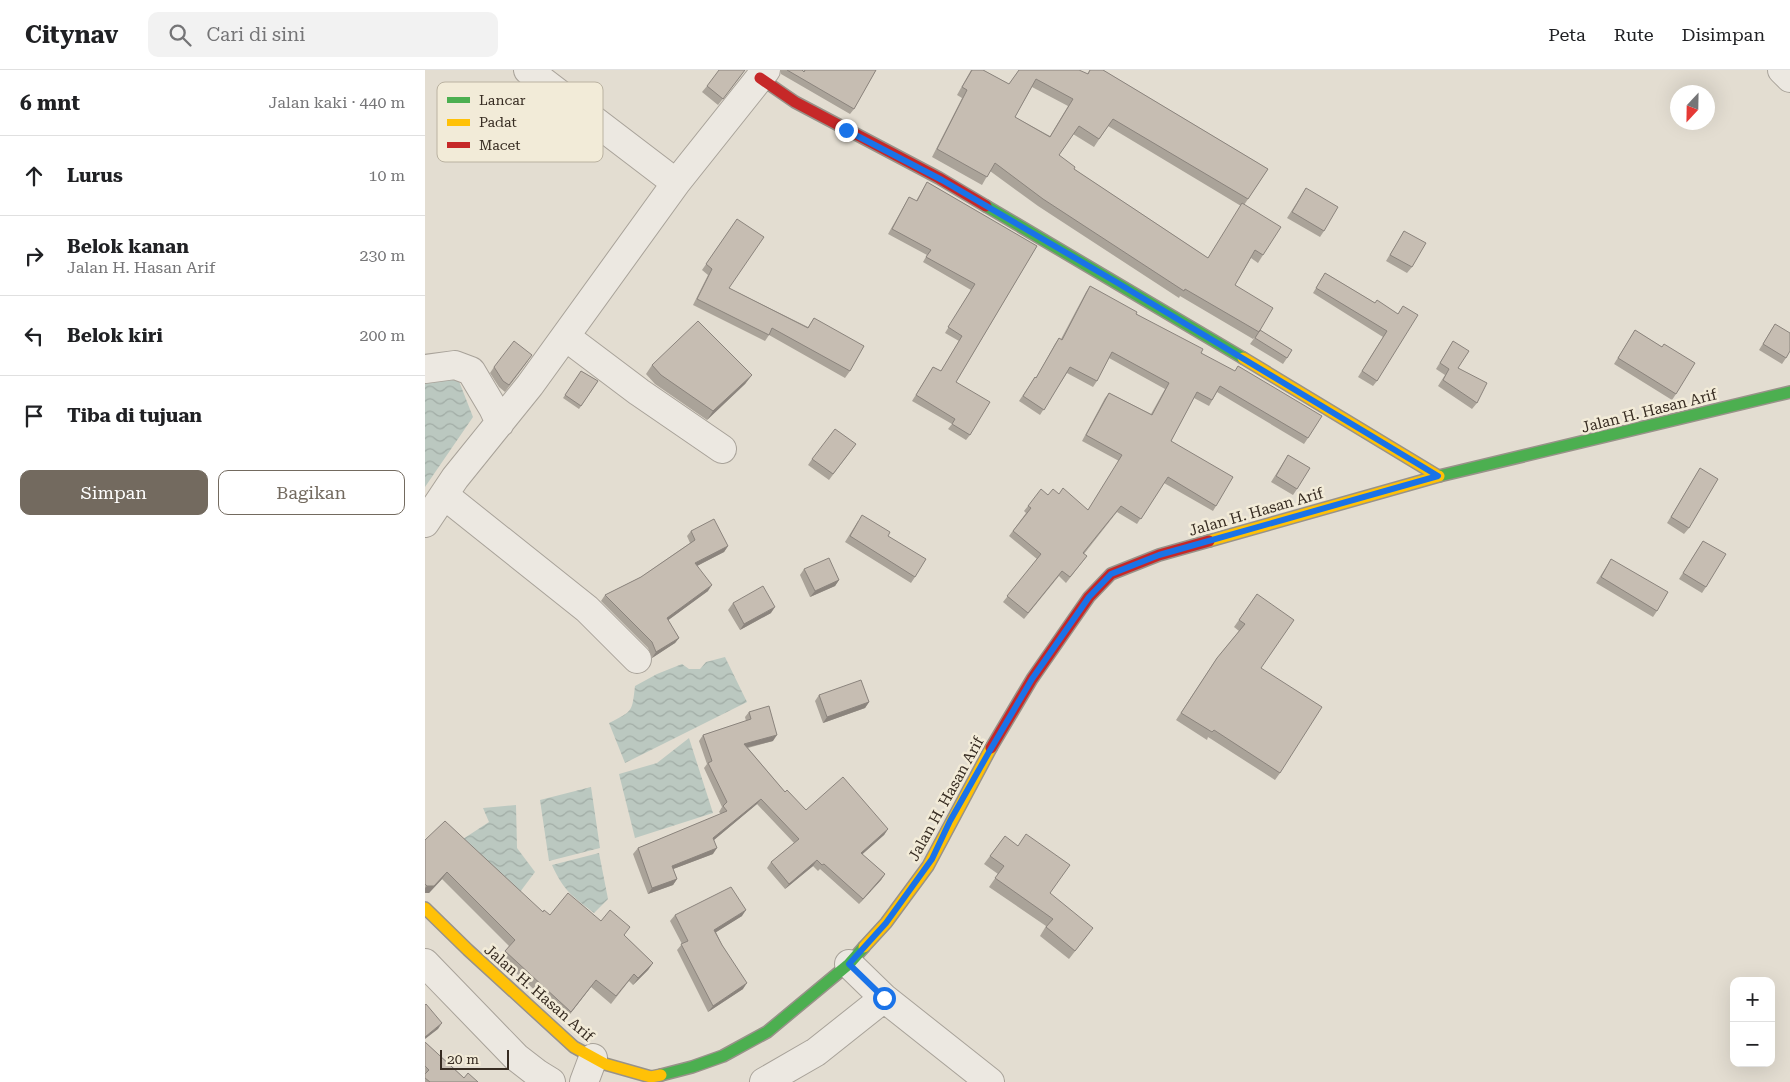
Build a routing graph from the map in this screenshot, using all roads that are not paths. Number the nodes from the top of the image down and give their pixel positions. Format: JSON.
{"nodes":[{"id":1,"x":528,"y":70,"type":"edge"},
{"id":2,"x":1783,"y":70,"type":"edge"},
{"id":3,"x":763,"y":74,"type":"edge"},
{"id":4,"x":1790,"y":78,"type":"edge"},
{"id":5,"x":544,"y":82,"type":"edge"},
{"id":6,"x":603,"y":127,"type":"edge"},
{"id":7,"x":676,"y":183,"type":"junction"},
{"id":8,"x":566,"y":336,"type":"junction"},
{"id":9,"x":425,"y":369,"type":"edge"},
{"id":10,"x":1790,"y":392,"type":"edge"},
{"id":11,"x":492,"y":406,"type":"junction"},
{"id":12,"x":722,"y":449,"type":"dead end"},
{"id":13,"x":1438,"y":476,"type":"junction"},
{"id":14,"x":444,"y":495,"type":"junction"},
{"id":15,"x":425,"y":523,"type":"edge"},
{"id":16,"x":637,"y":659,"type":"dead end"},
{"id":17,"x":425,"y":908,"type":"edge"},
{"id":18,"x":425,"y":962,"type":"edge"},
{"id":19,"x":867,"y":982,"type":"junction"},
{"id":20,"x":588,"y":1071,"type":"edge"},
{"id":21,"x":551,"y":1082,"type":"edge"},
{"id":22,"x":765,"y":1082,"type":"edge"},
{"id":23,"x":990,"y":1082,"type":"edge"}],
"edges":[{"from":1,"to":5,"type":"street"},
{"from":2,"to":4,"type":"street"},
{"from":3,"to":7,"type":"street"},
{"from":3,"to":13,"type":"main road"},
{"from":6,"to":7,"type":"street"},
{"from":7,"to":8,"type":"street"},
{"from":8,"to":11,"type":"street"},
{"from":8,"to":12,"type":"street"},
{"from":9,"to":11,"type":"street"},
{"from":10,"to":13,"type":"main road","name":"Jalan H. Hasan Arif"},
{"from":11,"to":14,"type":"street"},
{"from":13,"to":19,"type":"main road","name":"Jalan H. Hasan Arif"},
{"from":14,"to":15,"type":"street"},
{"from":14,"to":16,"type":"street"},
{"from":17,"to":20,"type":"main road","name":"Jalan H. Hasan Arif"},
{"from":18,"to":21,"type":"street"},
{"from":19,"to":20,"type":"main road","name":"Jalan H. Hasan Arif"},
{"from":19,"to":22,"type":"street"},
{"from":19,"to":23,"type":"street"}]}
